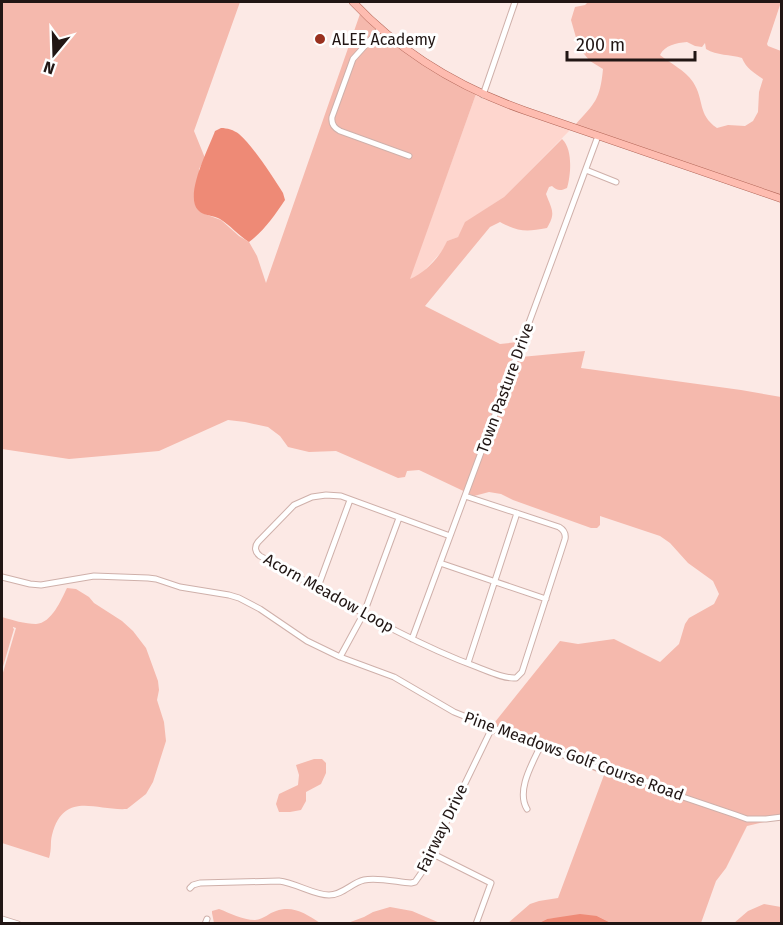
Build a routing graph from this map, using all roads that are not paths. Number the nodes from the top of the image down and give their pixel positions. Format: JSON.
{"nodes":[{"id":1,"x":353,"y":2,"type":"edge"},
{"id":2,"x":515,"y":2,"type":"edge"},
{"id":3,"x":381,"y":28,"type":"junction"},
{"id":4,"x":483,"y":94,"type":"junction"},
{"id":5,"x":598,"y":136,"type":"junction"},
{"id":6,"x":409,"y":156,"type":"dead end"},
{"id":7,"x":586,"y":170,"type":"junction"},
{"id":8,"x":616,"y":182,"type":"dead end"},
{"id":9,"x":782,"y":199,"type":"edge"},
{"id":10,"x":465,"y":496,"type":"junction"},
{"id":11,"x":350,"y":500,"type":"junction"},
{"id":12,"x":517,"y":513,"type":"junction"},
{"id":13,"x":399,"y":518,"type":"junction"},
{"id":14,"x":450,"y":536,"type":"junction"},
{"id":15,"x":441,"y":563,"type":"junction"},
{"id":16,"x":2,"y":577,"type":"edge"},
{"id":17,"x":494,"y":582,"type":"junction"},
{"id":18,"x":318,"y":587,"type":"junction"},
{"id":19,"x":546,"y":598,"type":"junction"},
{"id":20,"x":364,"y":613,"type":"junction"},
{"id":21,"x":412,"y":639,"type":"junction"},
{"id":22,"x":340,"y":657,"type":"junction"},
{"id":23,"x":468,"y":663,"type":"junction"},
{"id":24,"x":496,"y":729,"type":"junction"},
{"id":25,"x":540,"y":747,"type":"junction"},
{"id":26,"x":527,"y":809,"type":"dead end"},
{"id":27,"x":782,"y":817,"type":"edge"},
{"id":28,"x":431,"y":853,"type":"junction"},
{"id":29,"x":190,"y":888,"type":"dead end"},
{"id":30,"x":2,"y":918,"type":"edge"},
{"id":31,"x":18,"y":924,"type":"edge"},
{"id":32,"x":476,"y":924,"type":"edge"}],
"edges":[{"from":1,"to":3,"type":"main road"},
{"from":2,"to":4,"type":"street"},
{"from":3,"to":4,"type":"main road"},
{"from":3,"to":6,"type":"street"},
{"from":4,"to":5,"type":"main road"},
{"from":5,"to":7,"type":"street","name":"Town Pasture Drive"},
{"from":5,"to":9,"type":"main road"},
{"from":7,"to":8,"type":"street"},
{"from":7,"to":10,"type":"street","name":"Town Pasture Drive"},
{"from":10,"to":12,"type":"street"},
{"from":10,"to":14,"type":"street","name":"Town Pasture Drive"},
{"from":11,"to":13,"type":"street","name":"Acorn Meadow Loop"},
{"from":11,"to":18,"type":"street"},
{"from":11,"to":18,"type":"street","name":"Acorn Meadow Loop"},
{"from":12,"to":17,"type":"street"},
{"from":12,"to":19,"type":"street"},
{"from":13,"to":14,"type":"street","name":"Acorn Meadow Loop"},
{"from":13,"to":20,"type":"street"},
{"from":14,"to":15,"type":"street","name":"Town Pasture Drive"},
{"from":15,"to":17,"type":"street"},
{"from":15,"to":21,"type":"street","name":"Town Pasture Drive"},
{"from":16,"to":22,"type":"street","name":"Pine Meadows Golf Course Road"},
{"from":17,"to":19,"type":"street"},
{"from":17,"to":23,"type":"street"},
{"from":18,"to":20,"type":"street","name":"Acorn Meadow Loop"},
{"from":19,"to":23,"type":"street","name":"Acorn Meadow Loop"},
{"from":20,"to":21,"type":"street","name":"Acorn Meadow Loop"},
{"from":20,"to":22,"type":"street"},
{"from":21,"to":23,"type":"street","name":"Acorn Meadow Loop"},
{"from":22,"to":24,"type":"street","name":"Pine Meadows Golf Course Road"},
{"from":24,"to":25,"type":"street","name":"Pine Meadows Golf Course Road"},
{"from":24,"to":28,"type":"street","name":"Fairway Drive"},
{"from":25,"to":26,"type":"street"},
{"from":25,"to":27,"type":"street","name":"Pine Meadows Golf Course Road"},
{"from":28,"to":29,"type":"street","name":"Fairway Drive"},
{"from":28,"to":32,"type":"street"},
{"from":30,"to":31,"type":"street"}]}
